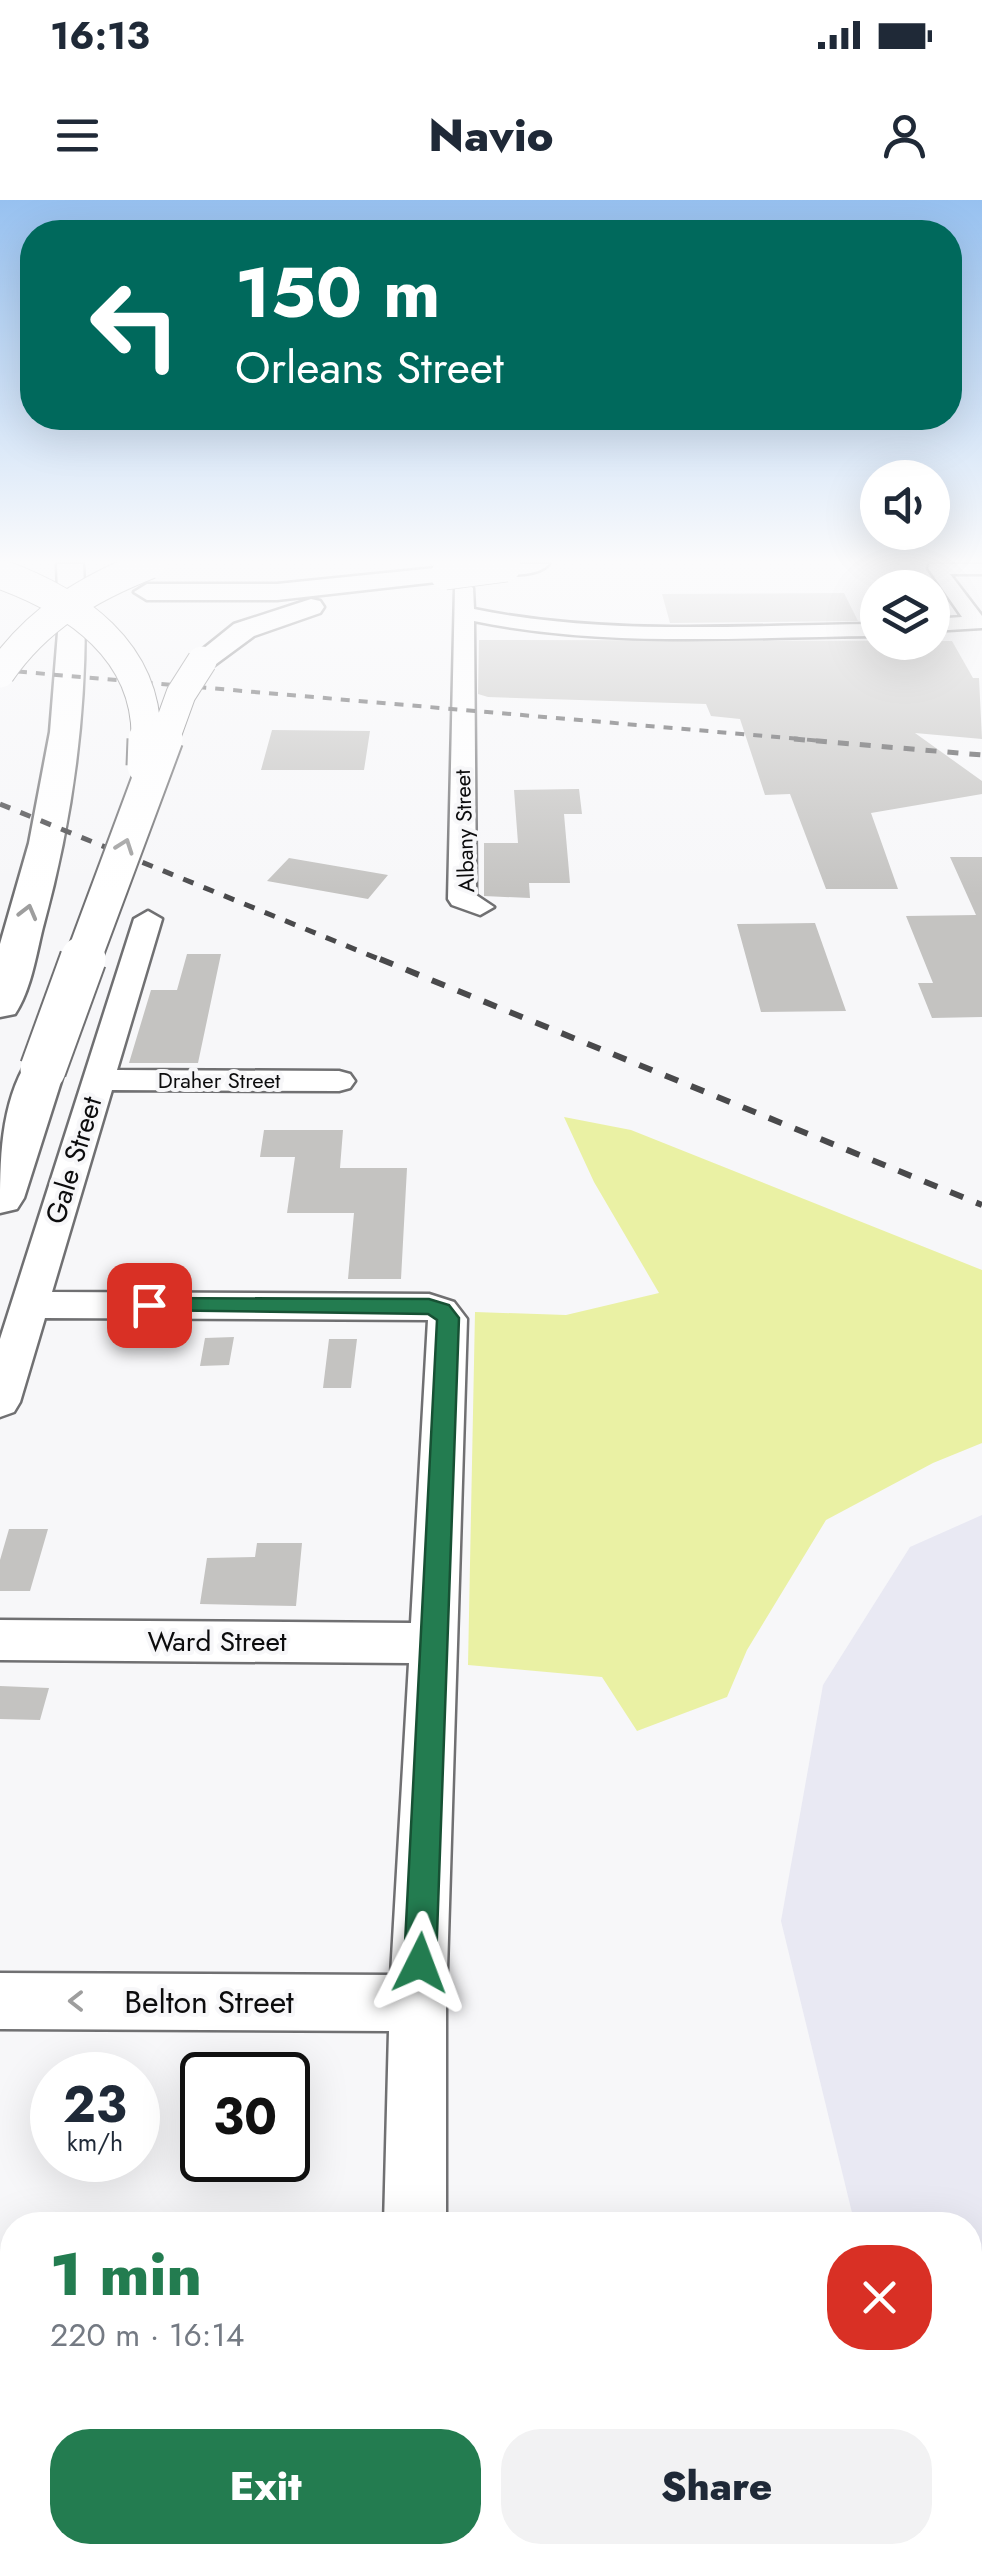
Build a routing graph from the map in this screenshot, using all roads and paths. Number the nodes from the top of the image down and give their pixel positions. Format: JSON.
{"nodes":[{"id":1,"x":45,"y":674,"type":"edge"},
{"id":2,"x":72,"y":674,"type":"edge"},
{"id":3,"x":135,"y":674,"type":"edge"},
{"id":4,"x":194,"y":674,"type":"edge"},
{"id":5,"x":463,"y":674,"type":"edge"},
{"id":6,"x":28,"y":779,"type":"dead end"},
{"id":7,"x":141,"y":800,"type":"junction"},
{"id":8,"x":480,"y":906,"type":"dead end"},
{"id":9,"x":148,"y":918,"type":"dead end"},
{"id":10,"x":0,"y":1005,"type":"edge"},
{"id":11,"x":98,"y":1080,"type":"junction"},
{"id":12,"x":339,"y":1081,"type":"dead end"},
{"id":13,"x":0,"y":1198,"type":"edge"},
{"id":14,"x":29,"y":1305,"type":"junction"},
{"id":15,"x":0,"y":1402,"type":"edge"},
{"id":16,"x":0,"y":1640,"type":"edge"},
{"id":17,"x":434,"y":1643,"type":"junction"},
{"id":18,"x":0,"y":2000,"type":"edge"},
{"id":19,"x":418,"y":2003,"type":"junction"},
{"id":20,"x":415,"y":2212,"type":"edge"}],
"edges":[{"from":1,"to":6,"type":"highway"},
{"from":10,"to":2,"type":"highway","one_way":true},
{"from":3,"to":7,"type":"highway","bridge":true},
{"from":4,"to":7,"type":"highway","bridge":true},
{"from":5,"to":8,"type":"street","name":"Albany Street"},
{"from":13,"to":7,"type":"highway","one_way":true,"bridge":true},
{"from":9,"to":11,"type":"street","name":"Gale Street"},
{"from":11,"to":12,"type":"street","name":"Draher Street"},
{"from":11,"to":14,"type":"street","name":"Gale Street"},
{"from":14,"to":15,"type":"street","name":"Gale Street"},
{"from":14,"to":17,"type":"street"},
{"from":16,"to":17,"type":"street","name":"Ward Street"},
{"from":17,"to":19,"type":"street"},
{"from":19,"to":18,"type":"street","name":"Belton Street","one_way":true},
{"from":19,"to":20,"type":"street"}]}
